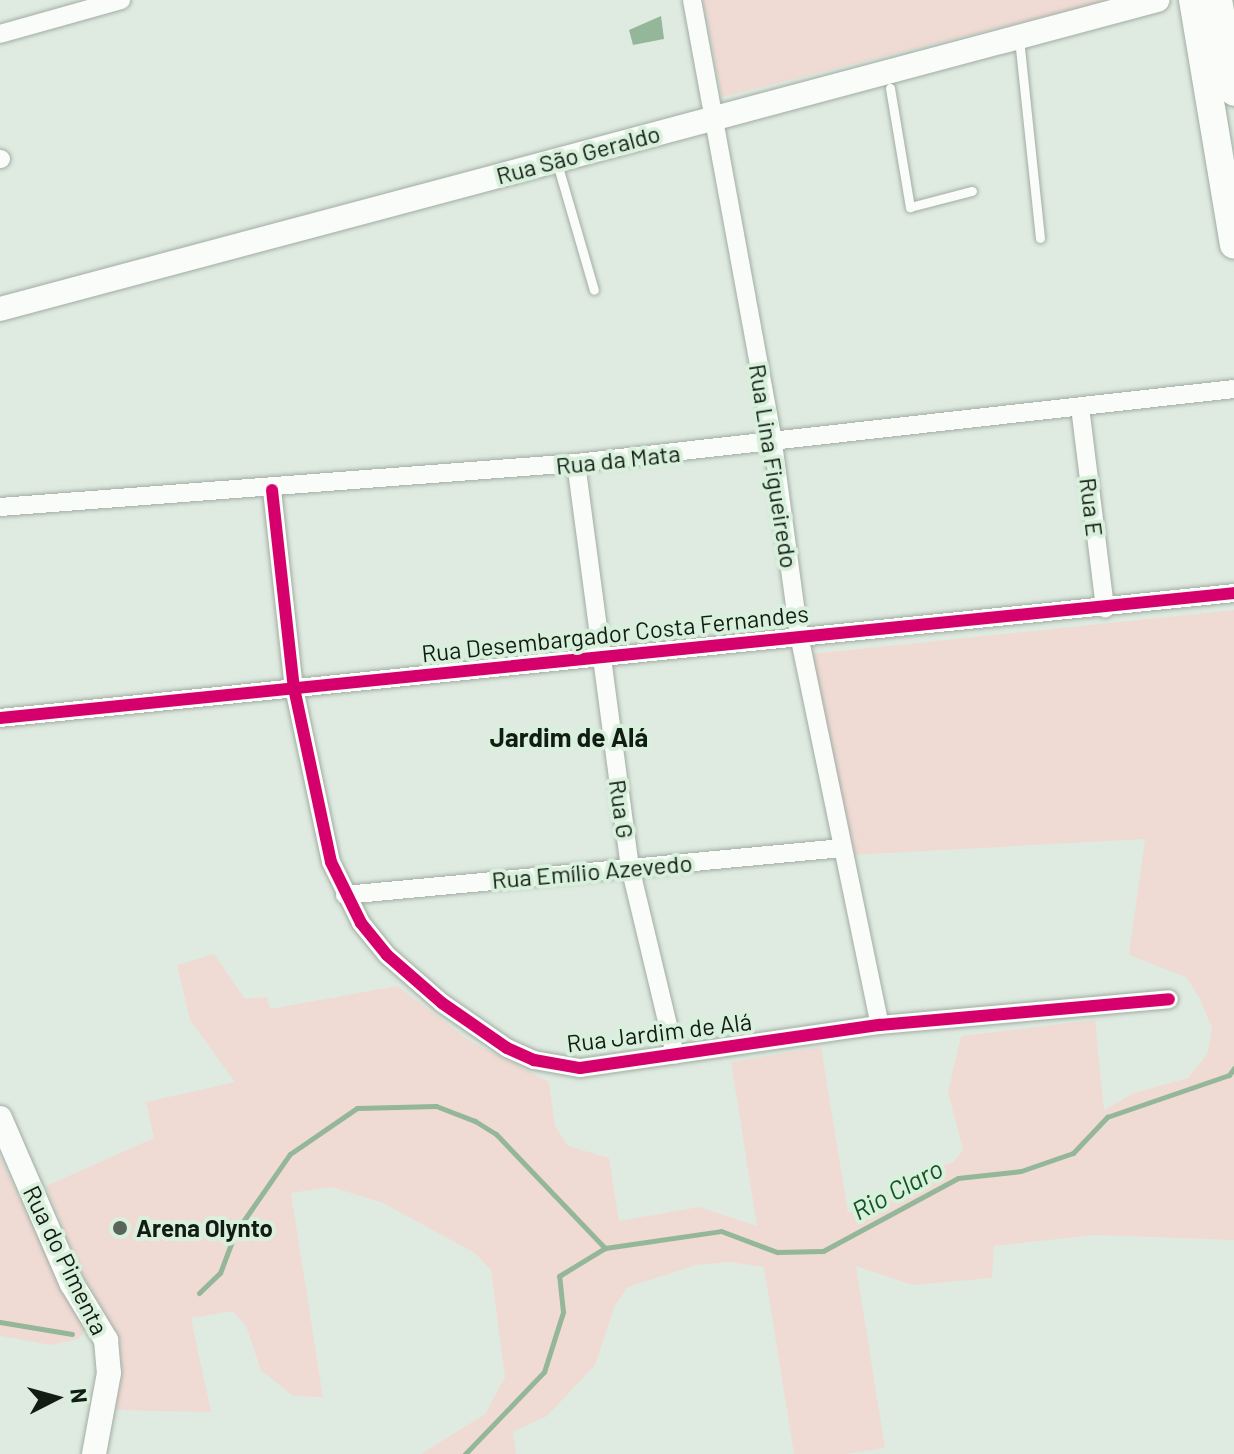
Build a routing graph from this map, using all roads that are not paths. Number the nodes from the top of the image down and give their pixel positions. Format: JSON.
{"nodes":[{"id":1,"x":121,"y":0,"type":"edge"},
{"id":2,"x":692,"y":0,"type":"edge"},
{"id":3,"x":1157,"y":0,"type":"edge"},
{"id":4,"x":1193,"y":0,"type":"edge"},
{"id":5,"x":1218,"y":0,"type":"edge"},
{"id":6,"x":0,"y":34,"type":"edge"},
{"id":7,"x":1019,"y":43,"type":"junction"},
{"id":8,"x":889,"y":80,"type":"junction"},
{"id":9,"x":1234,"y":92,"type":"edge"},
{"id":10,"x":716,"y":116,"type":"junction"},
{"id":11,"x":556,"y":160,"type":"junction"},
{"id":12,"x":972,"y":191,"type":"dead end"},
{"id":13,"x":1040,"y":238,"type":"dead end"},
{"id":14,"x":1234,"y":245,"type":"edge"},
{"id":15,"x":594,"y":290,"type":"dead end"},
{"id":16,"x":0,"y":309,"type":"edge"},
{"id":17,"x":1234,"y":389,"type":"edge"},
{"id":18,"x":1080,"y":407,"type":"junction"},
{"id":19,"x":773,"y":443,"type":"junction"},
{"id":20,"x":576,"y":463,"type":"junction"},
{"id":21,"x":272,"y":490,"type":"junction"},
{"id":22,"x":0,"y":507,"type":"edge"},
{"id":23,"x":1234,"y":593,"type":"edge"},
{"id":24,"x":1105,"y":608,"type":"junction"},
{"id":25,"x":799,"y":635,"type":"junction"},
{"id":26,"x":600,"y":660,"type":"junction"},
{"id":27,"x":294,"y":688,"type":"junction"},
{"id":28,"x":0,"y":718,"type":"edge"},
{"id":29,"x":839,"y":848,"type":"junction"},
{"id":30,"x":630,"y":867,"type":"junction"},
{"id":31,"x":345,"y":895,"type":"junction"},
{"id":32,"x":1169,"y":999,"type":"dead end"},
{"id":33,"x":880,"y":1025,"type":"junction"},
{"id":34,"x":675,"y":1055,"type":"junction"},
{"id":35,"x":0,"y":1118,"type":"edge"},
{"id":36,"x":94,"y":1454,"type":"edge"}],
"edges":[{"from":1,"to":6,"type":"street"},
{"from":2,"to":10,"type":"street","name":"Rua Lina Figueiredo"},
{"from":3,"to":7,"type":"street","name":"Rua São Geraldo"},
{"from":4,"to":14,"type":"main road"},
{"from":5,"to":9,"type":"main road"},
{"from":7,"to":8,"type":"street","name":"Rua São Geraldo"},
{"from":7,"to":13,"type":"lane"},
{"from":8,"to":10,"type":"street","name":"Rua São Geraldo"},
{"from":8,"to":12,"type":"lane"},
{"from":10,"to":11,"type":"street","name":"Rua São Geraldo"},
{"from":10,"to":19,"type":"street","name":"Rua Lina Figueiredo"},
{"from":11,"to":15,"type":"lane"},
{"from":11,"to":16,"type":"street","name":"Rua São Geraldo"},
{"from":17,"to":18,"type":"street","name":"Rua da Mata"},
{"from":18,"to":19,"type":"street","name":"Rua da Mata"},
{"from":18,"to":24,"type":"street","name":"Rua E"},
{"from":19,"to":20,"type":"street","name":"Rua da Mata"},
{"from":19,"to":25,"type":"street","name":"Rua Lina Figueiredo"},
{"from":20,"to":21,"type":"street","name":"Rua da Mata"},
{"from":20,"to":26,"type":"street","name":"Rua G"},
{"from":21,"to":22,"type":"street","name":"Rua da Mata"},
{"from":21,"to":27,"type":"street","name":"Rua Jardim de Alá"},
{"from":23,"to":24,"type":"street","name":"Rua Desembargador Costa Fernandes"},
{"from":24,"to":25,"type":"street","name":"Rua Desembargador Costa Fernandes"},
{"from":25,"to":26,"type":"street","name":"Rua Desembargador Costa Fernandes"},
{"from":25,"to":29,"type":"street","name":"Rua Lina Figueiredo"},
{"from":26,"to":27,"type":"street","name":"Rua Desembargador Costa Fernandes"},
{"from":26,"to":30,"type":"street","name":"Rua G"},
{"from":27,"to":28,"type":"street","name":"Rua Desembargador Costa Fernandes"},
{"from":27,"to":31,"type":"street","name":"Rua Jardim de Alá"},
{"from":29,"to":30,"type":"street","name":"Rua Emílio Azevedo"},
{"from":29,"to":33,"type":"street","name":"Rua Lina Figueiredo"},
{"from":30,"to":31,"type":"street","name":"Rua Emílio Azevedo"},
{"from":30,"to":34,"type":"street","name":"Rua G"},
{"from":31,"to":34,"type":"street","name":"Rua Jardim de Alá"},
{"from":32,"to":33,"type":"street","name":"Rua Jardim de Alá"},
{"from":33,"to":34,"type":"street","name":"Rua Jardim de Alá"},
{"from":35,"to":36,"type":"street","name":"Rua do Pimenta"}]}
